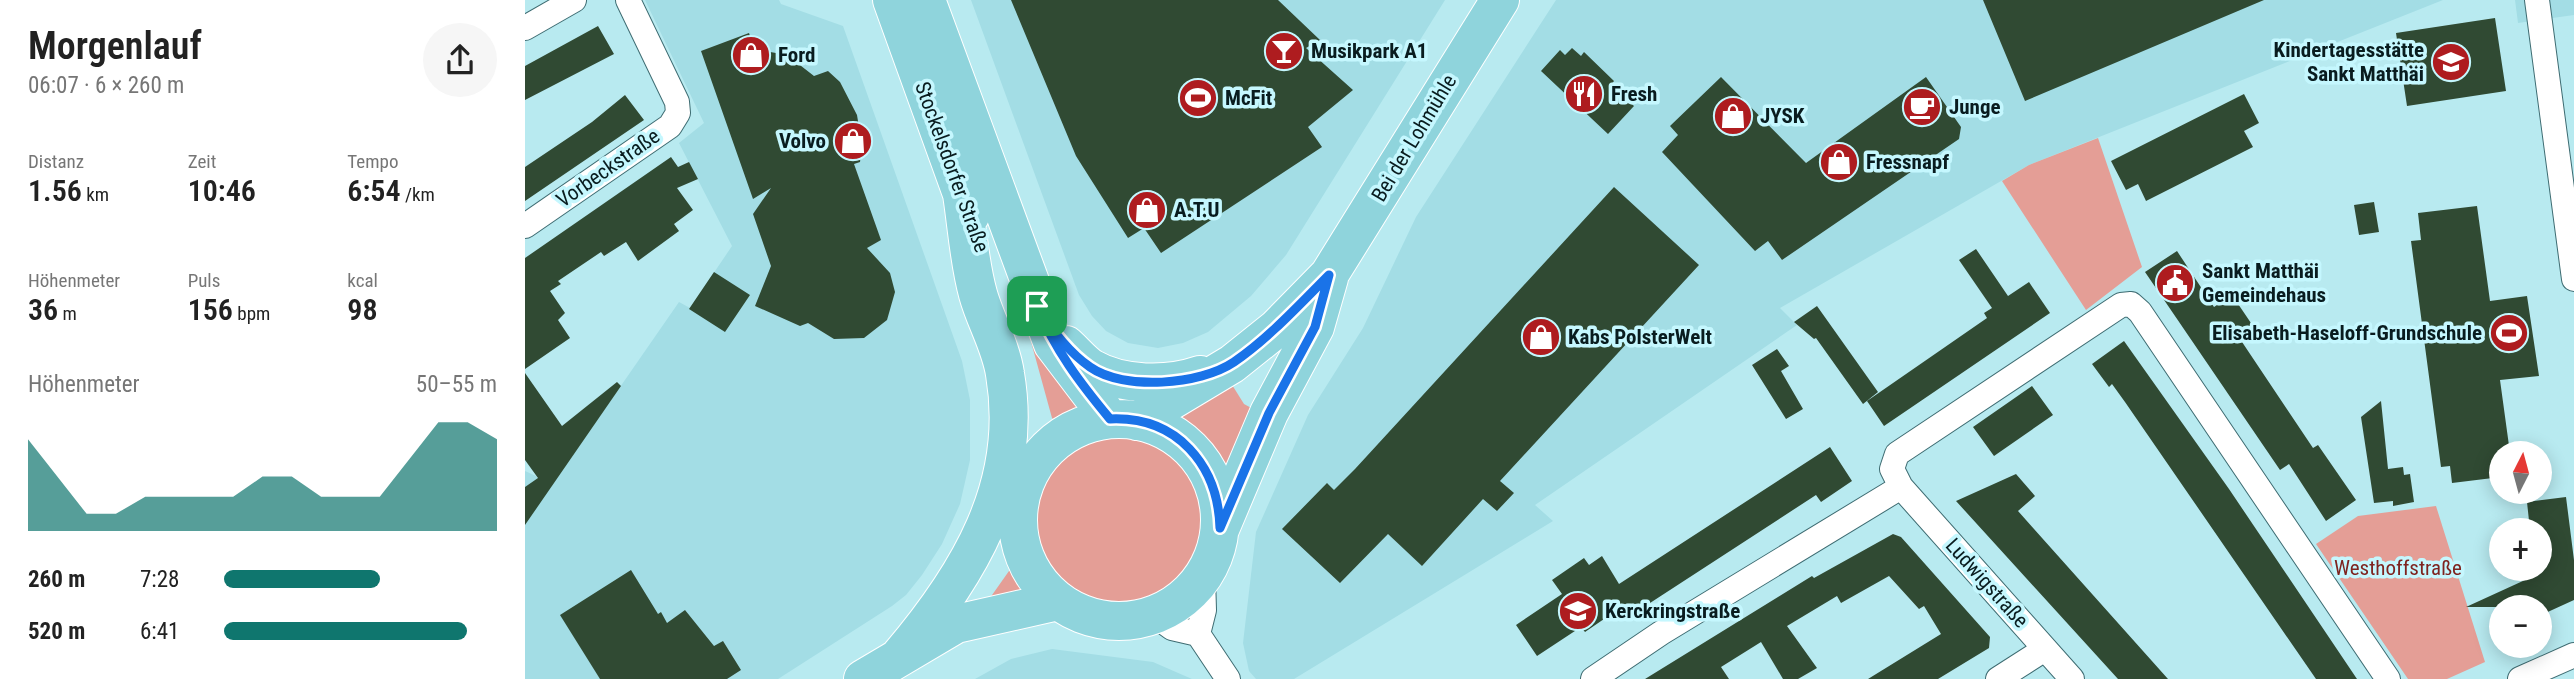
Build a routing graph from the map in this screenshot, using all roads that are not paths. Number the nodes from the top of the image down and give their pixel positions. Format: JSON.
{"nodes":[{"id":1,"x":574,"y":0,"type":"edge"},
{"id":2,"x":628,"y":0,"type":"edge"},
{"id":3,"x":892,"y":0,"type":"edge"},
{"id":4,"x":926,"y":0,"type":"edge"},
{"id":5,"x":1500,"y":0,"type":"edge"},
{"id":6,"x":2537,"y":0,"type":"edge"},
{"id":7,"x":525,"y":28,"type":"edge"},
{"id":8,"x":962,"y":194,"type":"junction"},
{"id":9,"x":525,"y":226,"type":"edge"},
{"id":10,"x":1329,"y":275,"type":"junction"},
{"id":11,"x":2574,"y":279,"type":"edge"},
{"id":12,"x":1037,"y":306,"type":"junction"},
{"id":13,"x":1232,"y":364,"type":"junction"},
{"id":14,"x":1124,"y":420,"type":"junction"},
{"id":15,"x":1041,"y":456,"type":"junction"},
{"id":16,"x":1901,"y":487,"type":"junction"},
{"id":17,"x":1220,"y":528,"type":"junction"},
{"id":18,"x":1018,"y":530,"type":"junction"},
{"id":19,"x":1203,"y":577,"type":"junction"},
{"id":20,"x":1058,"y":601,"type":"junction"},
{"id":21,"x":1154,"y":615,"type":"junction"},
{"id":22,"x":956,"y":624,"type":"junction"},
{"id":23,"x":1198,"y":634,"type":"junction"},
{"id":24,"x":2045,"y":649,"type":"junction"},
{"id":25,"x":2574,"y":655,"type":"edge"},
{"id":26,"x":899,"y":657,"type":"junction"},
{"id":27,"x":863,"y":679,"type":"edge"},
{"id":28,"x":1229,"y":679,"type":"edge"},
{"id":29,"x":1593,"y":679,"type":"edge"},
{"id":30,"x":1998,"y":679,"type":"edge"},
{"id":31,"x":2072,"y":679,"type":"edge"},
{"id":32,"x":2388,"y":679,"type":"edge"},
{"id":33,"x":2520,"y":679,"type":"edge"}],
"edges":[{"from":1,"to":7,"type":"street"},
{"from":2,"to":9,"type":"street","name":"Vorbeckstraße"},
{"from":3,"to":8,"type":"main road","name":"Stockelsdorfer Straße"},
{"from":4,"to":12,"type":"main road","name":"Stockelsdorfer Straße"},
{"from":5,"to":10,"type":"main road","name":"Bei der Lohmühle"},
{"from":6,"to":11,"type":"street"},
{"from":8,"to":15,"type":"main road","name":"Stockelsdorfer Straße"},
{"from":8,"to":26,"type":"main road"},
{"from":10,"to":13,"type":"main road","name":"Bei der Lohmühle"},
{"from":10,"to":17,"type":"main road","name":"Bei der Lohmühle"},
{"from":12,"to":13,"type":"main road"},
{"from":12,"to":14,"type":"main road","name":"Stockelsdorfer Straße"},
{"from":13,"to":14,"type":"main road","name":"Bei der Lohmühle"},
{"from":14,"to":15,"type":"main road"},
{"from":14,"to":17,"type":"main road"},
{"from":15,"to":18,"type":"main road"},
{"from":16,"to":24,"type":"street","name":"Ludwigstraße"},
{"from":16,"to":29,"type":"street"},
{"from":16,"to":32,"type":"street"},
{"from":17,"to":19,"type":"main road"},
{"from":18,"to":20,"type":"main road"},
{"from":18,"to":22,"type":"main road"},
{"from":19,"to":21,"type":"main road"},
{"from":19,"to":23,"type":"street"},
{"from":20,"to":21,"type":"main road"},
{"from":20,"to":22,"type":"main road"},
{"from":21,"to":23,"type":"street"},
{"from":22,"to":26,"type":"main road"},
{"from":23,"to":28,"type":"street"},
{"from":24,"to":30,"type":"street"},
{"from":24,"to":31,"type":"street","name":"Ludwigstraße"},
{"from":25,"to":33,"type":"street"},
{"from":26,"to":27,"type":"main road"}]}
